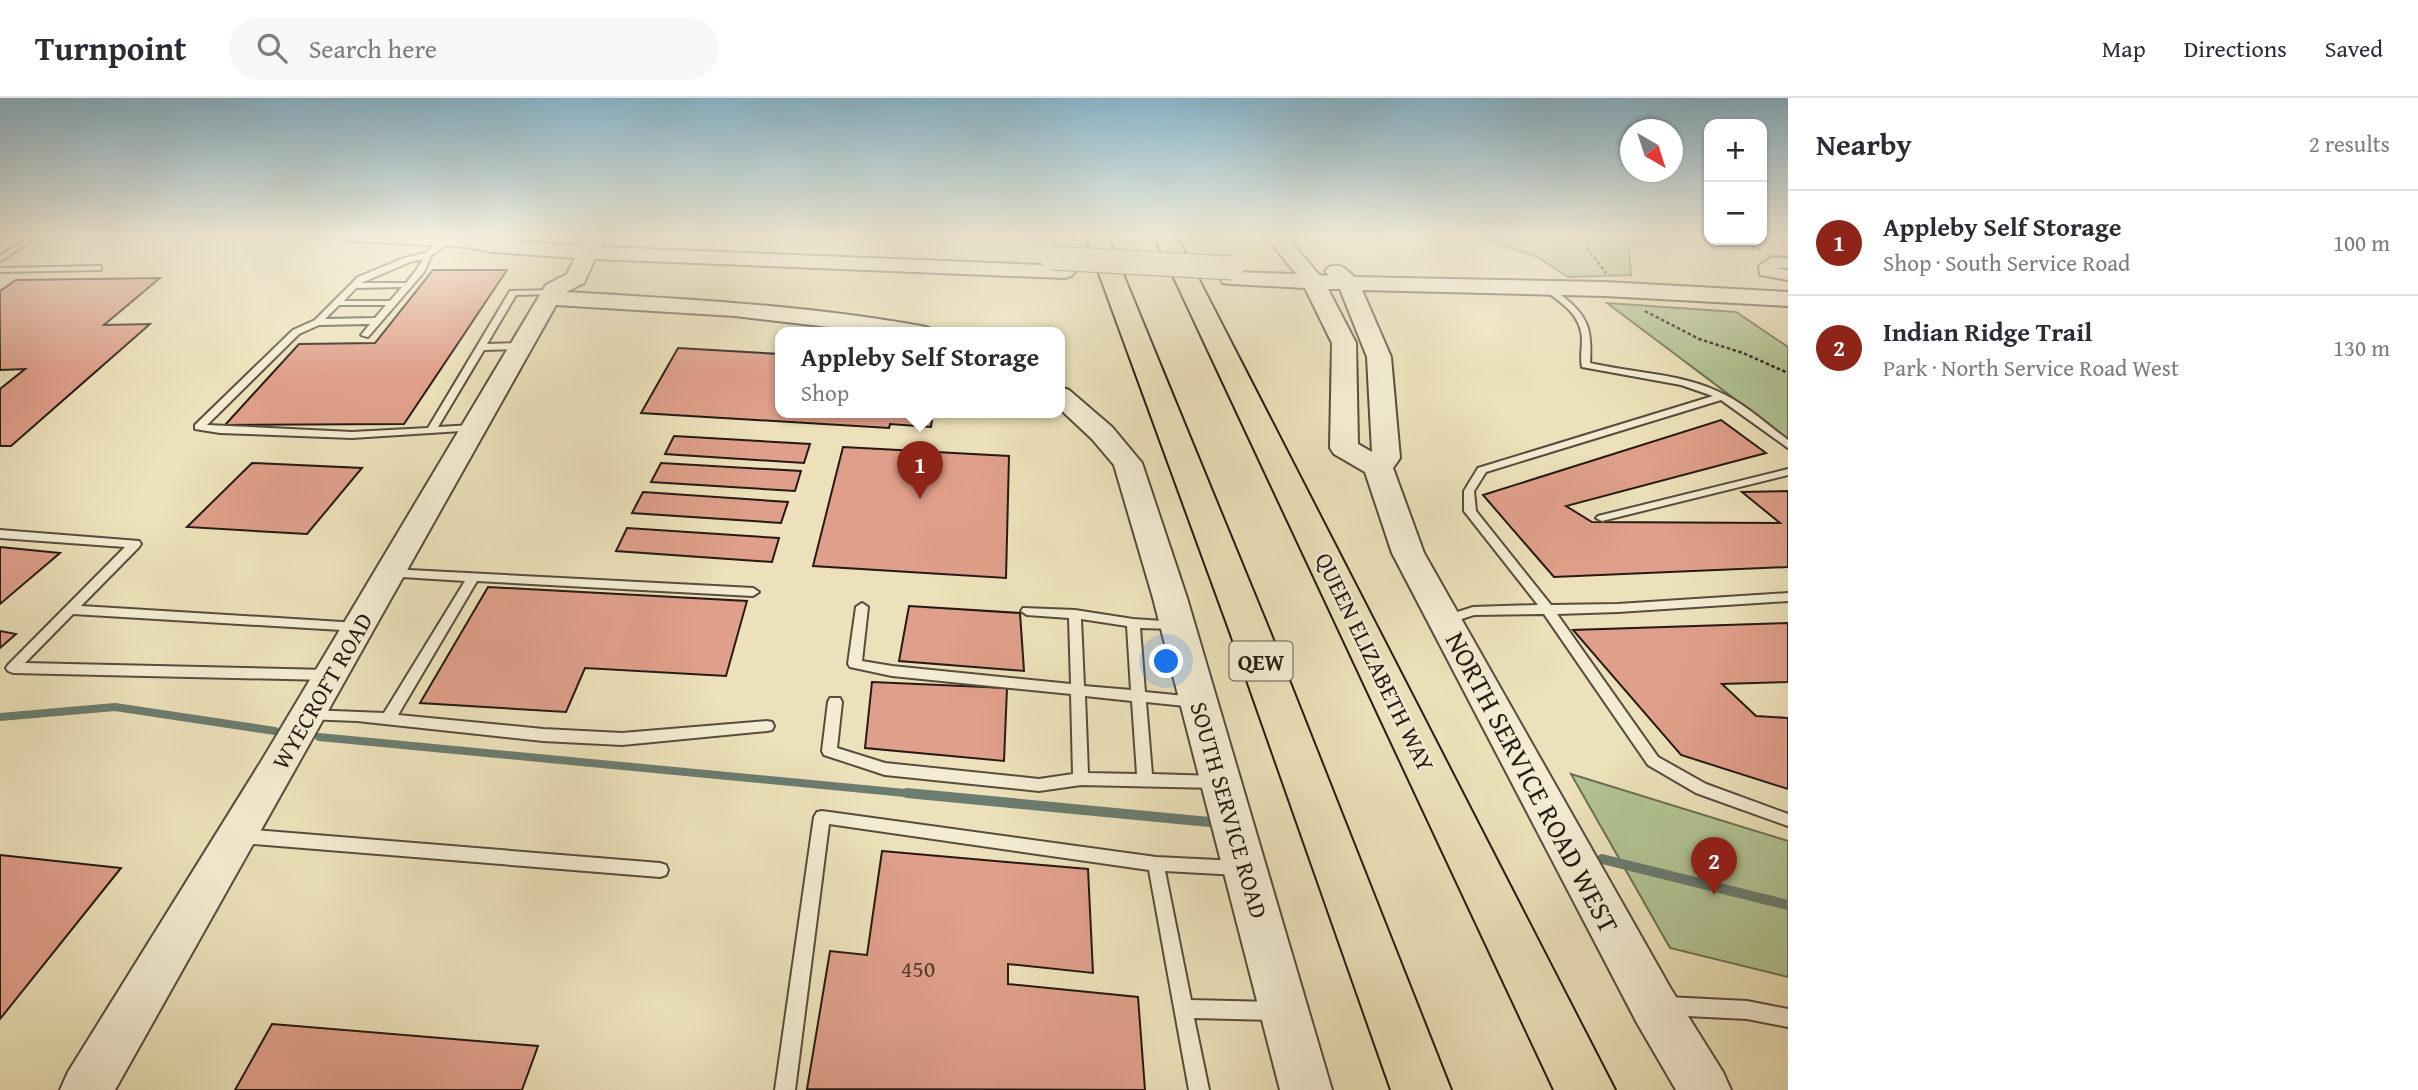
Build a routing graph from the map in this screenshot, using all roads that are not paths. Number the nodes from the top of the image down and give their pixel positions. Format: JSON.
{"nodes":[{"id":1,"x":358,"y":281,"type":"edge"},
{"id":2,"x":410,"y":281,"type":"edge"},
{"id":3,"x":546,"y":281,"type":"edge"},
{"id":4,"x":571,"y":281,"type":"edge"},
{"id":5,"x":1114,"y":281,"type":"edge"},
{"id":6,"x":1188,"y":281,"type":"edge"},
{"id":7,"x":1312,"y":281,"type":"edge"},
{"id":8,"x":1344,"y":281,"type":"edge"},
{"id":9,"x":1370,"y":281,"type":"edge"},
{"id":10,"x":407,"y":285,"type":"junction"},
{"id":11,"x":354,"y":286,"type":"junction"},
{"id":12,"x":1545,"y":287,"type":"junction"},
{"id":13,"x":552,"y":293,"type":"junction"},
{"id":14,"x":1788,"y":299,"type":"edge"},
{"id":15,"x":337,"y":303,"type":"junction"},
{"id":16,"x":392,"y":303,"type":"junction"},
{"id":17,"x":376,"y":321,"type":"junction"},
{"id":18,"x":318,"y":322,"type":"junction"},
{"id":19,"x":891,"y":327,"type":"edge"},
{"id":20,"x":365,"y":335,"type":"dead end"},
{"id":21,"x":521,"y":346,"type":"junction"},
{"id":22,"x":480,"y":347,"type":"junction"},
{"id":23,"x":1721,"y":397,"type":"junction"},
{"id":24,"x":1065,"y":400,"type":"edge"},
{"id":25,"x":473,"y":428,"type":"junction"},
{"id":26,"x":432,"y":429,"type":"junction"},
{"id":27,"x":1788,"y":445,"type":"edge"},
{"id":28,"x":1378,"y":467,"type":"junction"},
{"id":29,"x":1788,"y":472,"type":"edge"},
{"id":30,"x":1602,"y":518,"type":"dead end"},
{"id":31,"x":0,"y":534,"type":"edge"},
{"id":32,"x":390,"y":573,"type":"junction"},
{"id":33,"x":473,"y":578,"type":"junction"},
{"id":34,"x":753,"y":592,"type":"dead end"},
{"id":35,"x":1788,"y":597,"type":"edge"},
{"id":36,"x":862,"y":607,"type":"dead end"},
{"id":37,"x":69,"y":610,"type":"junction"},
{"id":38,"x":1548,"y":610,"type":"junction"},
{"id":39,"x":1027,"y":611,"type":"dead end"},
{"id":40,"x":1075,"y":614,"type":"junction"},
{"id":41,"x":1446,"y":620,"type":"junction"},
{"id":42,"x":1133,"y":623,"type":"junction"},
{"id":43,"x":358,"y":626,"type":"junction"},
{"id":44,"x":1178,"y":626,"type":"junction"},
{"id":45,"x":13,"y":668,"type":"junction"},
{"id":46,"x":331,"y":675,"type":"junction"},
{"id":47,"x":0,"y":676,"type":"edge"},
{"id":48,"x":1077,"y":691,"type":"junction"},
{"id":49,"x":1140,"y":696,"type":"junction"},
{"id":50,"x":835,"y":702,"type":"dead end"},
{"id":51,"x":1199,"y":702,"type":"junction"},
{"id":52,"x":308,"y":715,"type":"junction"},
{"id":53,"x":388,"y":719,"type":"junction"},
{"id":54,"x":767,"y":726,"type":"dead end"},
{"id":55,"x":1081,"y":779,"type":"junction"},
{"id":56,"x":1145,"y":780,"type":"junction"},
{"id":57,"x":1221,"y":782,"type":"junction"},
{"id":58,"x":1788,"y":820,"type":"edge"},
{"id":59,"x":237,"y":835,"type":"junction"},
{"id":60,"x":1156,"y":864,"type":"junction"},
{"id":61,"x":1245,"y":868,"type":"junction"},
{"id":62,"x":660,"y":870,"type":"dead end"},
{"id":63,"x":1654,"y":1006,"type":"junction"},
{"id":64,"x":1184,"y":1009,"type":"junction"},
{"id":65,"x":1284,"y":1011,"type":"junction"},
{"id":66,"x":1788,"y":1018,"type":"edge"},
{"id":67,"x":86,"y":1090,"type":"edge"},
{"id":68,"x":785,"y":1090,"type":"edge"},
{"id":69,"x":1199,"y":1090,"type":"edge"},
{"id":70,"x":1306,"y":1090,"type":"edge"},
{"id":71,"x":1421,"y":1090,"type":"edge"},
{"id":72,"x":1585,"y":1090,"type":"edge"},
{"id":73,"x":1705,"y":1090,"type":"edge"}],
"edges":[{"from":1,"to":11,"type":"lane"},
{"from":2,"to":10,"type":"lane"},
{"from":3,"to":13,"type":"street"},
{"from":4,"to":13,"type":"street","name":"WYECROFT ROAD"},
{"from":5,"to":71,"type":"highway","number":"QEW"},
{"from":6,"to":72,"type":"highway","name":"QUEEN ELIZABETH WAY"},
{"from":7,"to":28,"type":"street"},
{"from":8,"to":28,"type":"street"},
{"from":9,"to":12,"type":"street"},
{"from":10,"to":11,"type":"lane"},
{"from":10,"to":16,"type":"lane"},
{"from":11,"to":15,"type":"lane"},
{"from":12,"to":14,"type":"street"},
{"from":12,"to":23,"type":"lane"},
{"from":13,"to":19,"type":"street"},
{"from":13,"to":21,"type":"street","name":"WYECROFT ROAD"},
{"from":13,"to":22,"type":"lane"},
{"from":15,"to":16,"type":"lane"},
{"from":15,"to":18,"type":"lane"},
{"from":16,"to":17,"type":"lane"},
{"from":17,"to":18,"type":"lane"},
{"from":17,"to":20,"type":"lane"},
{"from":18,"to":26,"type":"lane"},
{"from":21,"to":22,"type":"lane"},
{"from":21,"to":25,"type":"street","name":"WYECROFT ROAD"},
{"from":22,"to":26,"type":"lane"},
{"from":23,"to":27,"type":"lane"},
{"from":23,"to":38,"type":"lane"},
{"from":24,"to":44,"type":"street","name":"SOUTH SERVICE ROAD"},
{"from":25,"to":26,"type":"lane"},
{"from":25,"to":32,"type":"street","name":"WYECROFT ROAD"},
{"from":28,"to":41,"type":"street","name":"NORTH SERVICE ROAD WEST"},
{"from":29,"to":30,"type":"lane"},
{"from":31,"to":37,"type":"lane"},
{"from":32,"to":33,"type":"lane"},
{"from":32,"to":43,"type":"street","name":"WYECROFT ROAD"},
{"from":33,"to":34,"type":"lane"},
{"from":33,"to":53,"type":"lane"},
{"from":35,"to":38,"type":"lane"},
{"from":36,"to":48,"type":"lane"},
{"from":37,"to":43,"type":"lane"},
{"from":37,"to":45,"type":"lane"},
{"from":38,"to":41,"type":"lane"},
{"from":38,"to":58,"type":"lane"},
{"from":39,"to":40,"type":"lane"},
{"from":40,"to":42,"type":"lane"},
{"from":40,"to":48,"type":"lane"},
{"from":41,"to":63,"type":"street","name":"NORTH SERVICE ROAD WEST"},
{"from":42,"to":44,"type":"lane"},
{"from":42,"to":49,"type":"lane"},
{"from":43,"to":46,"type":"street","name":"WYECROFT ROAD"},
{"from":44,"to":51,"type":"street","name":"SOUTH SERVICE ROAD"},
{"from":45,"to":46,"type":"lane"},
{"from":45,"to":47,"type":"lane"},
{"from":46,"to":52,"type":"street","name":"WYECROFT ROAD"},
{"from":48,"to":49,"type":"lane"},
{"from":48,"to":55,"type":"lane"},
{"from":49,"to":51,"type":"lane"},
{"from":49,"to":56,"type":"lane"},
{"from":50,"to":55,"type":"lane"},
{"from":51,"to":57,"type":"street","name":"SOUTH SERVICE ROAD"},
{"from":52,"to":53,"type":"lane"},
{"from":52,"to":59,"type":"street","name":"WYECROFT ROAD"},
{"from":53,"to":54,"type":"lane"},
{"from":55,"to":56,"type":"lane"},
{"from":56,"to":57,"type":"lane"},
{"from":57,"to":61,"type":"street","name":"SOUTH SERVICE ROAD"},
{"from":59,"to":62,"type":"lane"},
{"from":59,"to":67,"type":"street","name":"WYECROFT ROAD"},
{"from":60,"to":61,"type":"lane"},
{"from":60,"to":64,"type":"lane"},
{"from":60,"to":68,"type":"lane"},
{"from":61,"to":65,"type":"street","name":"SOUTH SERVICE ROAD"},
{"from":63,"to":66,"type":"lane"},
{"from":63,"to":73,"type":"street","name":"NORTH SERVICE ROAD WEST"},
{"from":64,"to":65,"type":"lane"},
{"from":64,"to":69,"type":"lane"},
{"from":65,"to":70,"type":"street","name":"SOUTH SERVICE ROAD"}]}
